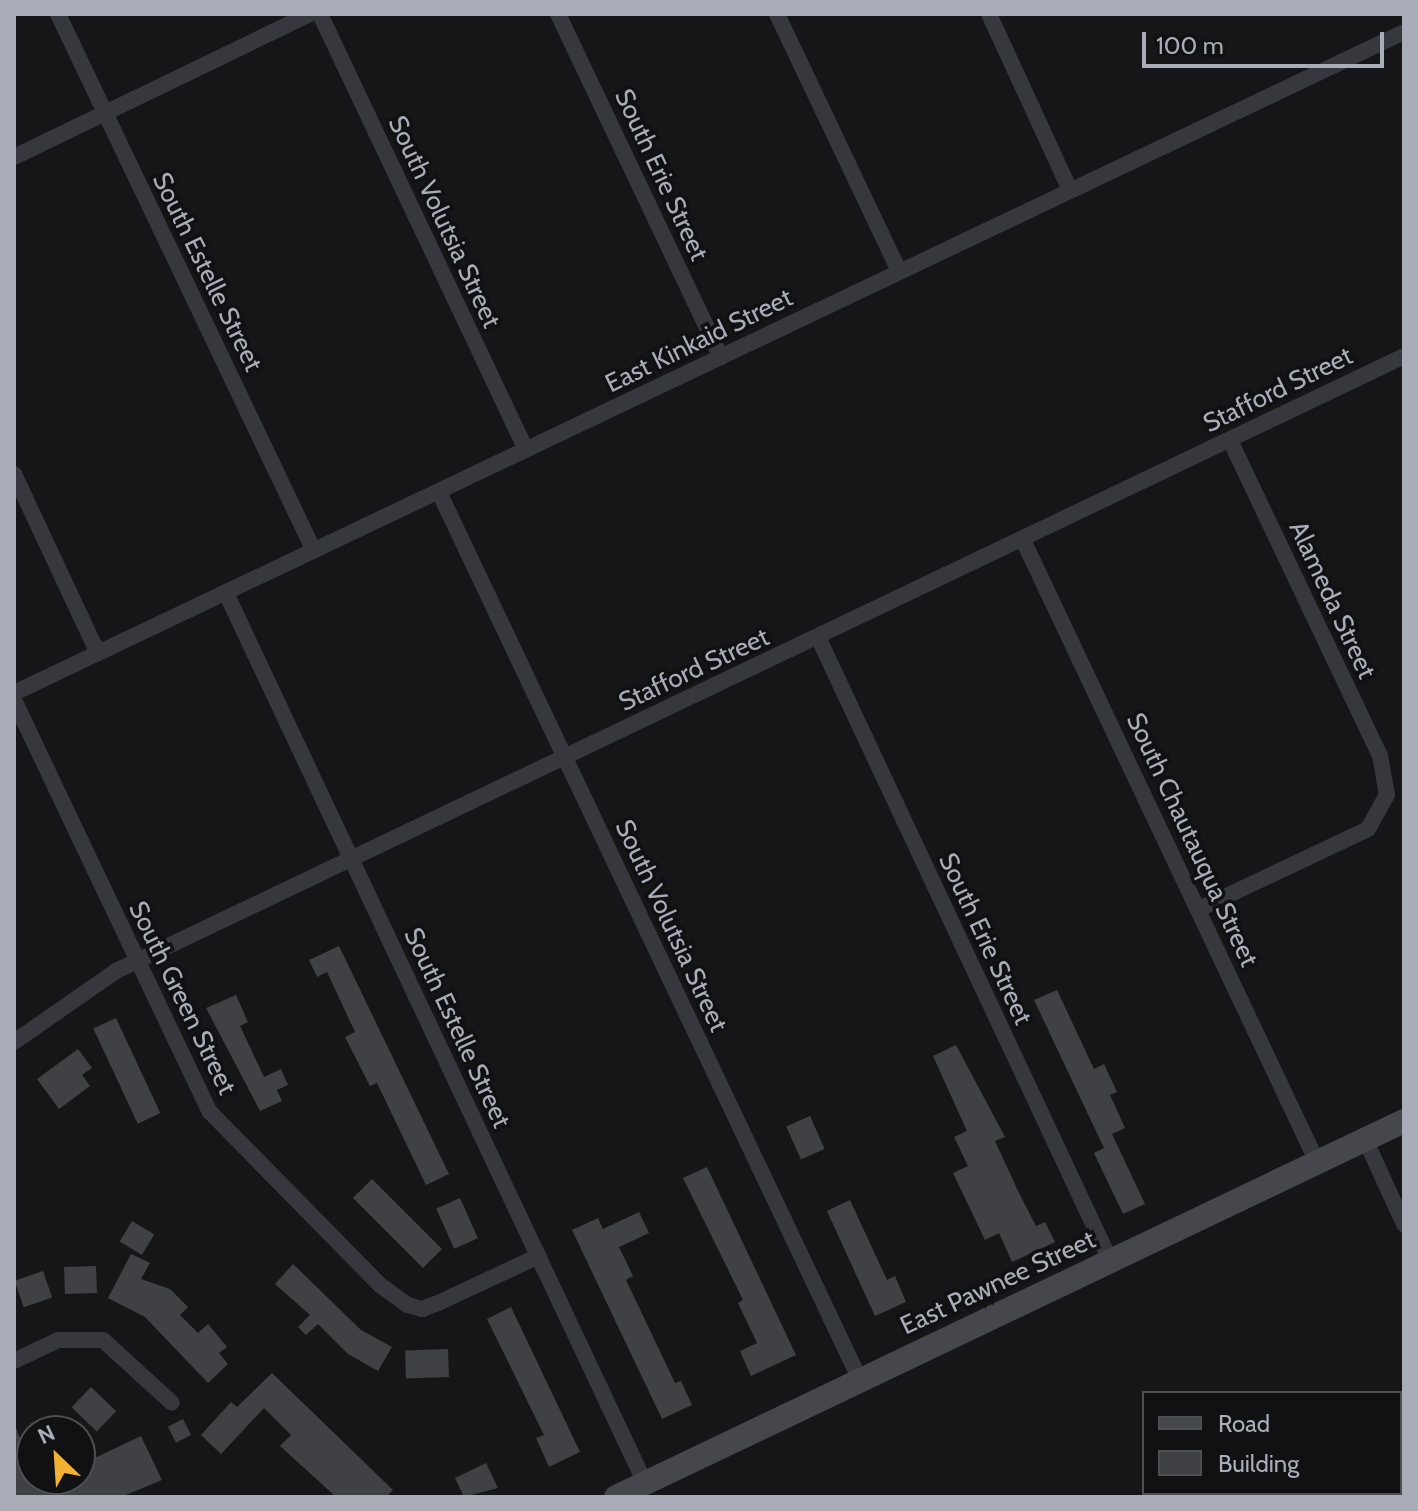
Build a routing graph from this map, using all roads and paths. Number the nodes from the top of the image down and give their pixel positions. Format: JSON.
{"nodes":[{"id":1,"x":58,"y":14,"type":"edge"},
{"id":2,"x":310,"y":14,"type":"edge"},
{"id":3,"x":320,"y":14,"type":"edge"},
{"id":4,"x":558,"y":14,"type":"edge"},
{"id":5,"x":777,"y":14,"type":"edge"},
{"id":6,"x":989,"y":14,"type":"edge"},
{"id":7,"x":1404,"y":32,"type":"edge"},
{"id":8,"x":104,"y":114,"type":"junction"},
{"id":9,"x":14,"y":157,"type":"edge"},
{"id":10,"x":1070,"y":190,"type":"junction"},
{"id":11,"x":899,"y":271,"type":"junction"},
{"id":12,"x":1404,"y":356,"type":"edge"},
{"id":13,"x":721,"y":357,"type":"junction"},
{"id":14,"x":1230,"y":440,"type":"junction"},
{"id":15,"x":526,"y":450,"type":"junction"},
{"id":16,"x":14,"y":474,"type":"edge"},
{"id":17,"x":439,"y":492,"type":"junction"},
{"id":18,"x":1023,"y":540,"type":"junction"},
{"id":19,"x":314,"y":551,"type":"junction"},
{"id":20,"x":226,"y":593,"type":"junction"},
{"id":21,"x":818,"y":637,"type":"junction"},
{"id":22,"x":98,"y":653,"type":"junction"},
{"id":23,"x":14,"y":693,"type":"edge"},
{"id":24,"x":14,"y":700,"type":"edge"},
{"id":25,"x":564,"y":758,"type":"junction"},
{"id":26,"x":351,"y":859,"type":"junction"},
{"id":27,"x":1199,"y":909,"type":"junction"},
{"id":28,"x":136,"y":961,"type":"junction"},
{"id":29,"x":14,"y":1042,"type":"edge"},
{"id":30,"x":1404,"y":1121,"type":"edge"},
{"id":31,"x":1365,"y":1139,"type":"junction"},
{"id":32,"x":1317,"y":1162,"type":"junction"},
{"id":33,"x":1404,"y":1224,"type":"edge"},
{"id":34,"x":539,"y":1256,"type":"junction"},
{"id":35,"x":1110,"y":1260,"type":"junction"},
{"id":36,"x":14,"y":1361,"type":"edge"},
{"id":37,"x":860,"y":1380,"type":"junction"},
{"id":38,"x":172,"y":1403,"type":"dead end"},
{"id":39,"x":630,"y":1492,"type":"edge"}],
"edges":[{"from":1,"to":8,"type":"street","name":"South Estelle Street"},
{"from":2,"to":8,"type":"street"},
{"from":3,"to":15,"type":"street","name":"South Volutsia Street"},
{"from":4,"to":13,"type":"street","name":"South Erie Street"},
{"from":5,"to":11,"type":"street"},
{"from":6,"to":10,"type":"street"},
{"from":7,"to":10,"type":"street","name":"East Kinkaid Street"},
{"from":8,"to":9,"type":"street"},
{"from":8,"to":19,"type":"street","name":"South Estelle Street"},
{"from":10,"to":11,"type":"street","name":"East Kinkaid Street"},
{"from":11,"to":13,"type":"street","name":"East Kinkaid Street"},
{"from":12,"to":14,"type":"street","name":"Stafford Street"},
{"from":13,"to":15,"type":"street","name":"East Kinkaid Street"},
{"from":14,"to":18,"type":"street","name":"Stafford Street"},
{"from":14,"to":27,"type":"street","name":"Alameda Street"},
{"from":15,"to":17,"type":"street","name":"East Kinkaid Street"},
{"from":16,"to":22,"type":"street"},
{"from":17,"to":19,"type":"street","name":"East Kinkaid Street"},
{"from":17,"to":25,"type":"street","name":"South Volutsia Street"},
{"from":18,"to":21,"type":"street","name":"Stafford Street"},
{"from":18,"to":27,"type":"street","name":"South Chautauqua Street"},
{"from":19,"to":20,"type":"street","name":"East Kinkaid Street"},
{"from":20,"to":22,"type":"street","name":"East Kinkaid Street"},
{"from":20,"to":26,"type":"street","name":"South Estelle Street"},
{"from":21,"to":25,"type":"street","name":"Stafford Street"},
{"from":21,"to":35,"type":"street","name":"South Erie Street"},
{"from":22,"to":23,"type":"street","name":"East Kinkaid Street"},
{"from":24,"to":28,"type":"street","name":"South Green Street"},
{"from":25,"to":26,"type":"street","name":"Stafford Street"},
{"from":25,"to":37,"type":"street","name":"South Volutsia Street"},
{"from":26,"to":28,"type":"street","name":"Stafford Street"},
{"from":26,"to":34,"type":"street","name":"South Estelle Street"},
{"from":27,"to":32,"type":"street","name":"South Chautauqua Street"},
{"from":28,"to":29,"type":"street","name":"Stafford Street"},
{"from":28,"to":34,"type":"street","name":"South Green Street"},
{"from":30,"to":31,"type":"main road","name":"East Pawnee Street"},
{"from":31,"to":32,"type":"main road","name":"East Pawnee Street"},
{"from":31,"to":33,"type":"street"},
{"from":32,"to":35,"type":"main road","name":"East Pawnee Street"},
{"from":34,"to":39,"type":"street","name":"South Estelle Street"},
{"from":35,"to":37,"type":"main road","name":"East Pawnee Street"},
{"from":36,"to":38,"type":"street"},
{"from":37,"to":39,"type":"main road","name":"East Pawnee Street"}]}
